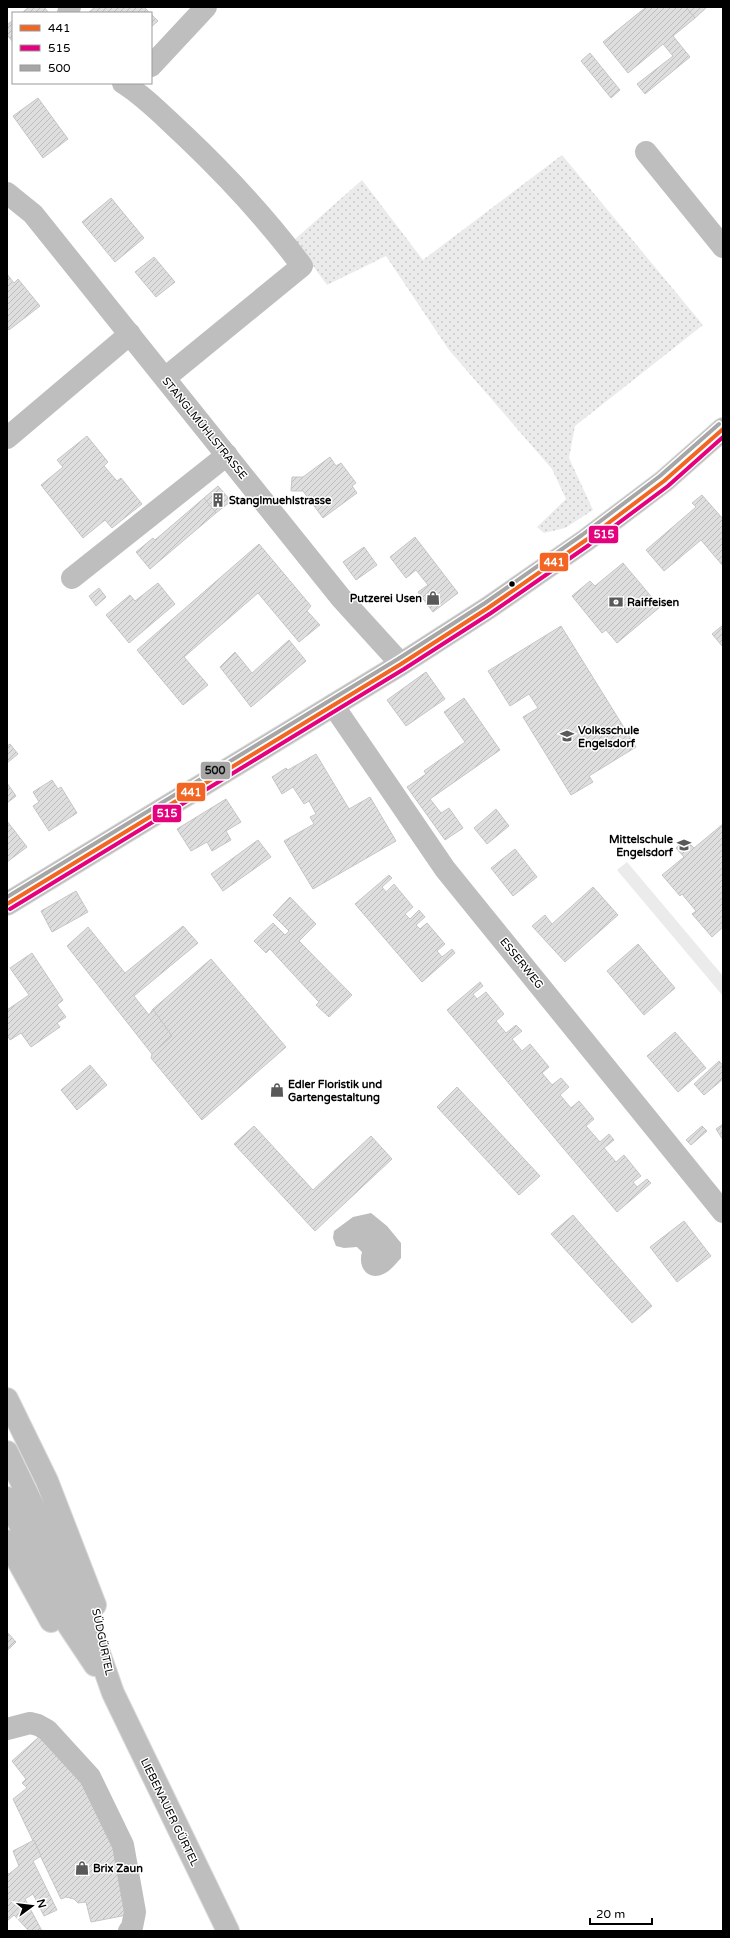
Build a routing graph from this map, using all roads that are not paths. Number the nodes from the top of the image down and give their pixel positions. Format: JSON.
{"nodes":[{"id":1,"x":206,"y":7,"type":"edge"},
{"id":2,"x":152,"y":65,"type":"edge"},
{"id":3,"x":130,"y":85,"type":"edge"},
{"id":4,"x":646,"y":152,"type":"dead end"},
{"id":5,"x":7,"y":193,"type":"edge"},
{"id":6,"x":723,"y":248,"type":"edge"},
{"id":7,"x":130,"y":334,"type":"junction"},
{"id":8,"x":165,"y":378,"type":"junction"},
{"id":9,"x":723,"y":429,"type":"edge"},
{"id":10,"x":7,"y":438,"type":"edge"},
{"id":11,"x":227,"y":455,"type":"junction"},
{"id":12,"x":72,"y":578,"type":"dead end"},
{"id":13,"x":401,"y":664,"type":"junction"},
{"id":14,"x":333,"y":705,"type":"junction"},
{"id":15,"x":7,"y":904,"type":"edge"},
{"id":16,"x":723,"y":1212,"type":"edge"},
{"id":17,"x":7,"y":1399,"type":"edge"},
{"id":18,"x":7,"y":1452,"type":"edge"},
{"id":19,"x":7,"y":1498,"type":"edge"},
{"id":20,"x":7,"y":1542,"type":"edge"},
{"id":21,"x":113,"y":1693,"type":"junction"},
{"id":22,"x":7,"y":1730,"type":"edge"},
{"id":23,"x":129,"y":1931,"type":"edge"},
{"id":24,"x":228,"y":1931,"type":"edge"}],
"edges":[{"from":1,"to":2,"type":"main road"},
{"from":3,"to":8,"type":"main road"},
{"from":4,"to":6,"type":"main road"},
{"from":5,"to":7,"type":"main road","name":"STANGLMÜHLSTRASSE"},
{"from":7,"to":8,"type":"main road","name":"STANGLMÜHLSTRASSE"},
{"from":7,"to":10,"type":"main road"},
{"from":8,"to":11,"type":"main road","name":"STANGLMÜHLSTRASSE"},
{"from":9,"to":13,"type":"main road"},
{"from":11,"to":12,"type":"main road"},
{"from":11,"to":13,"type":"main road","name":"STANGLMÜHLSTRASSE"},
{"from":13,"to":14,"type":"main road"},
{"from":14,"to":15,"type":"main road"},
{"from":14,"to":16,"type":"main road","name":"ESSERWEG"},
{"from":17,"to":21,"type":"main road","name":"SÜDGÜRTEL"},
{"from":18,"to":21,"type":"main road"},
{"from":19,"to":21,"type":"main road"},
{"from":20,"to":21,"type":"main road","name":"SÜDGÜRTEL"},
{"from":21,"to":24,"type":"main road","name":"LIEBENAUER GÜRTEL"},
{"from":22,"to":23,"type":"main road"}]}
